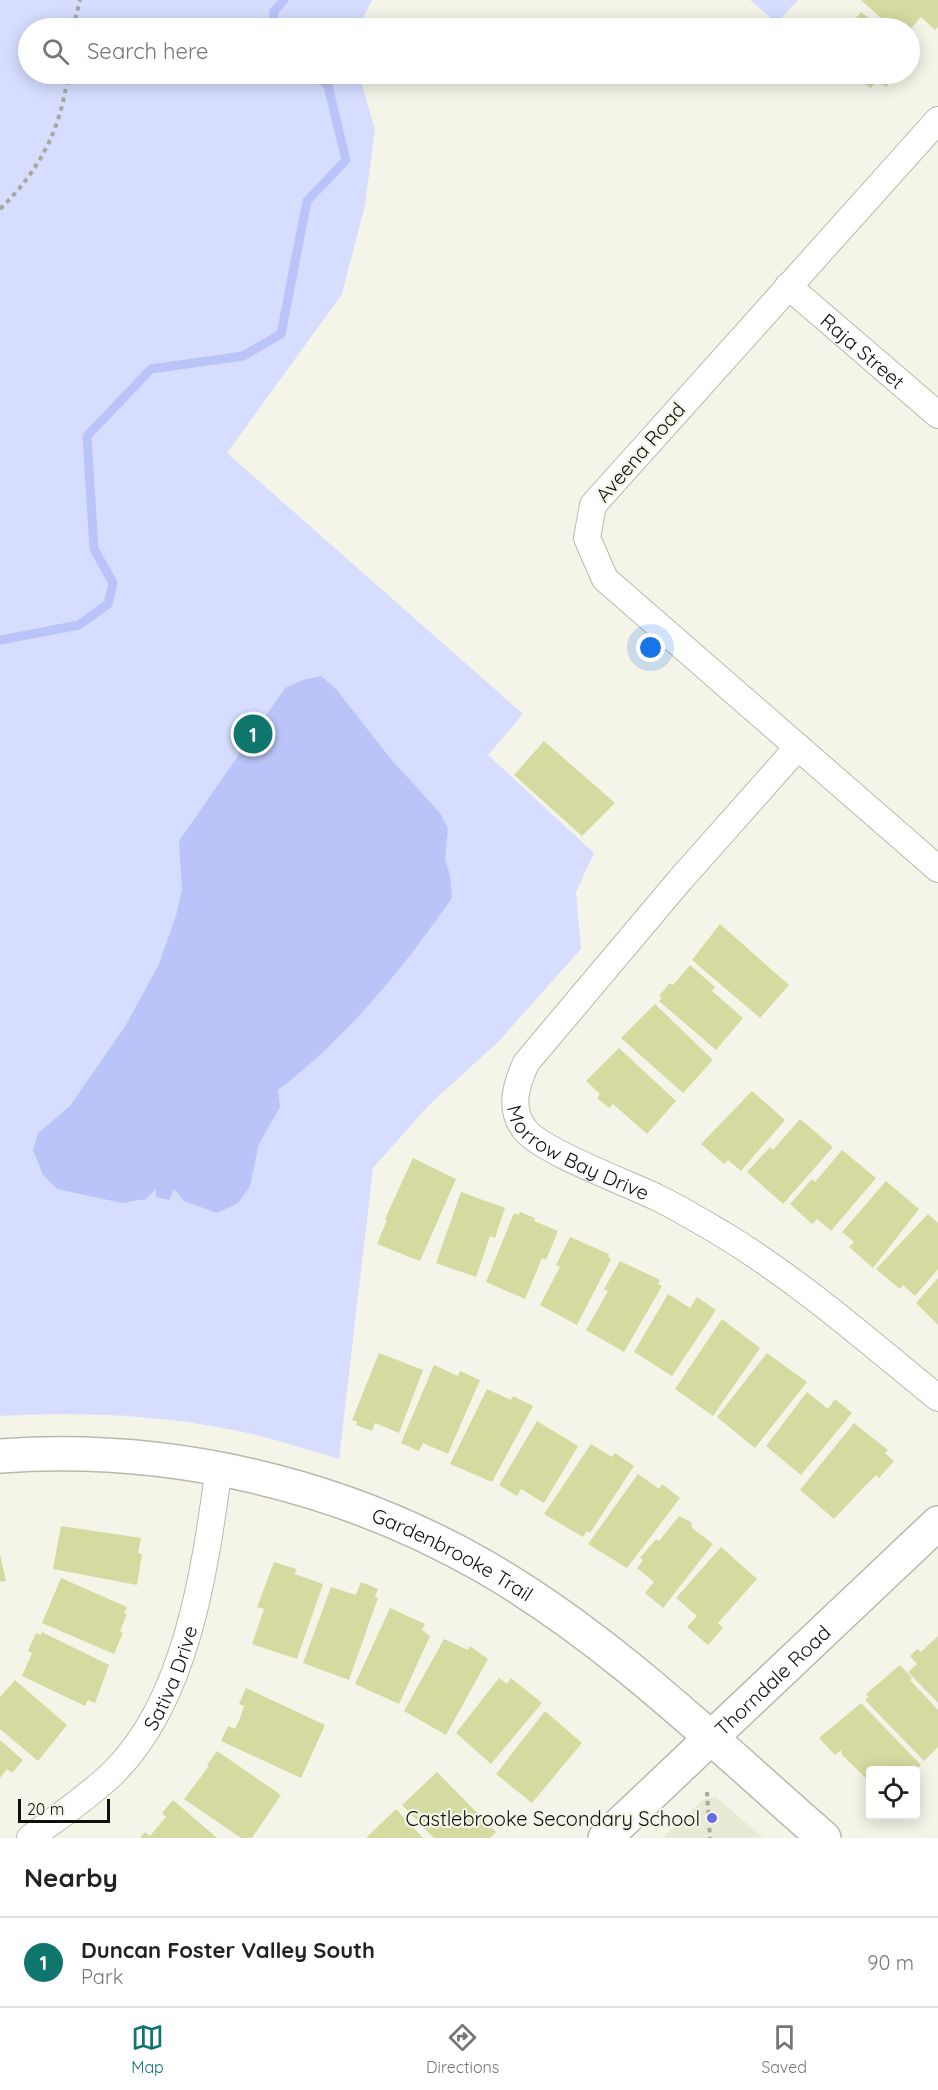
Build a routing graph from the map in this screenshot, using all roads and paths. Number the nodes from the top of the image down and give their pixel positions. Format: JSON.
{"nodes":[{"id":1,"x":80,"y":0,"type":"edge"},
{"id":2,"x":76,"y":18,"type":"edge"},
{"id":3,"x":66,"y":84,"type":"edge"},
{"id":4,"x":938,"y":120,"type":"edge"},
{"id":5,"x":0,"y":209,"type":"edge"},
{"id":6,"x":788,"y":286,"type":"junction"},
{"id":7,"x":938,"y":415,"type":"edge"},
{"id":8,"x":798,"y":747,"type":"junction"},
{"id":9,"x":938,"y":869,"type":"edge"},
{"id":10,"x":938,"y":1398,"type":"edge"},
{"id":11,"x":0,"y":1456,"type":"edge"},
{"id":12,"x":219,"y":1468,"type":"junction"},
{"id":13,"x":938,"y":1523,"type":"edge"},
{"id":14,"x":709,"y":1738,"type":"junction"},
{"id":15,"x":707,"y":1792,"type":"dead end"},
{"id":16,"x":30,"y":1838,"type":"edge"},
{"id":17,"x":605,"y":1838,"type":"edge"},
{"id":18,"x":710,"y":1838,"type":"edge"},
{"id":19,"x":824,"y":1838,"type":"edge"}],
"edges":[{"from":1,"to":2,"type":"path"},
{"from":3,"to":5,"type":"path"},
{"from":4,"to":6,"type":"street","name":"Aveena Road"},
{"from":6,"to":7,"type":"street","name":"Raja Street"},
{"from":6,"to":8,"type":"street","name":"Aveena Road"},
{"from":8,"to":9,"type":"street","name":"Aveena Road"},
{"from":8,"to":10,"type":"street","name":"Morrow Bay Drive"},
{"from":11,"to":12,"type":"street","name":"Gardenbrooke Trail"},
{"from":12,"to":14,"type":"street","name":"Gardenbrooke Trail"},
{"from":12,"to":16,"type":"street","name":"Sativa Drive"},
{"from":13,"to":14,"type":"street","name":"Thorndale Road"},
{"from":14,"to":17,"type":"street","name":"Thorndale Road"},
{"from":14,"to":19,"type":"street","name":"Gardenbrooke Trail"},
{"from":15,"to":18,"type":"path"}]}
